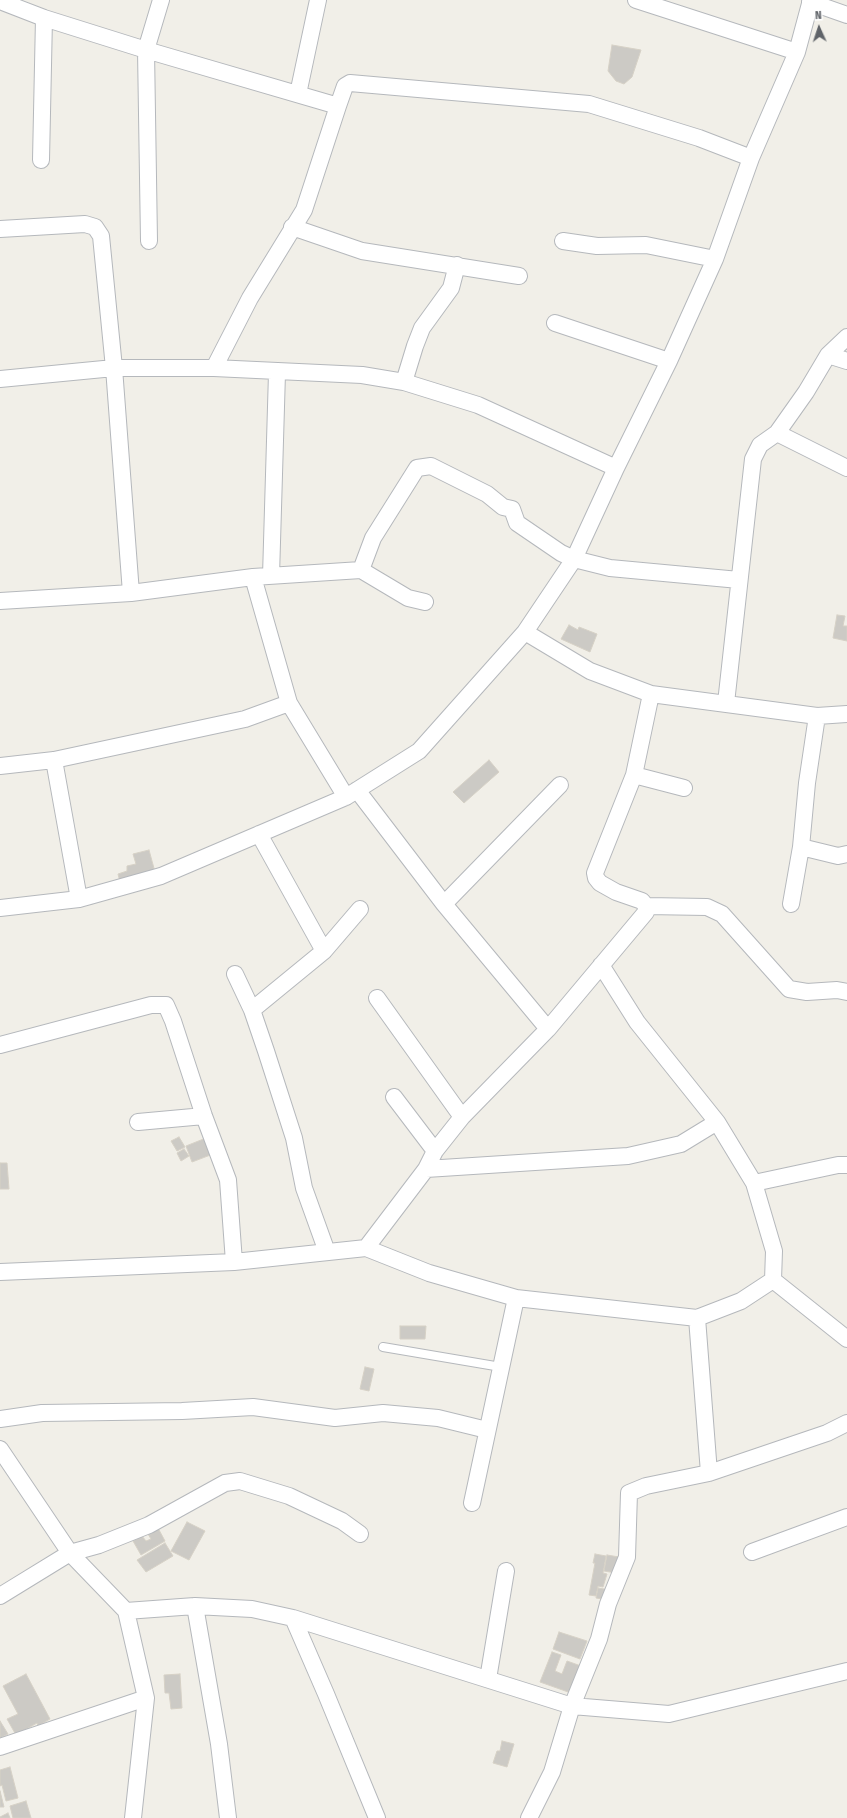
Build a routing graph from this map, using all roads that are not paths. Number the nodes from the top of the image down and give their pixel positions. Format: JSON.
{"nodes":[{"id":1,"x":161,"y":0,"type":"edge"},
{"id":2,"x":318,"y":0,"type":"edge"},
{"id":3,"x":636,"y":0,"type":"edge"},
{"id":4,"x":0,"y":1,"type":"edge"},
{"id":5,"x":810,"y":1,"type":"edge"},
{"id":6,"x":847,"y":15,"type":"edge"},
{"id":7,"x":44,"y":18,"type":"junction"},
{"id":8,"x":146,"y":50,"type":"junction"},
{"id":9,"x":797,"y":52,"type":"junction"},
{"id":10,"x":298,"y":94,"type":"junction"},
{"id":11,"x":338,"y":106,"type":"junction"},
{"id":12,"x":751,"y":158,"type":"junction"},
{"id":13,"x":41,"y":160,"type":"dead end"},
{"id":14,"x":292,"y":227,"type":"junction"},
{"id":15,"x":0,"y":229,"type":"edge"},
{"id":16,"x":149,"y":241,"type":"dead end"},
{"id":17,"x":562,"y":241,"type":"dead end"},
{"id":18,"x":715,"y":259,"type":"junction"},
{"id":19,"x":457,"y":264,"type":"junction"},
{"id":20,"x":519,"y":276,"type":"dead end"},
{"id":21,"x":555,"y":323,"type":"dead end"},
{"id":22,"x":847,"y":336,"type":"edge"},
{"id":23,"x":828,"y":355,"type":"junction"},
{"id":24,"x":669,"y":361,"type":"junction"},
{"id":25,"x":847,"y":361,"type":"edge"},
{"id":26,"x":114,"y":368,"type":"junction"},
{"id":27,"x":214,"y":368,"type":"junction"},
{"id":28,"x":277,"y":373,"type":"junction"},
{"id":29,"x":0,"y":379,"type":"edge"},
{"id":30,"x":404,"y":382,"type":"junction"},
{"id":31,"x":777,"y":433,"type":"junction"},
{"id":32,"x":616,"y":468,"type":"junction"},
{"id":33,"x":847,"y":468,"type":"edge"},
{"id":34,"x":574,"y":559,"type":"junction"},
{"id":35,"x":361,"y":570,"type":"junction"},
{"id":36,"x":271,"y":576,"type":"junction"},
{"id":37,"x":253,"y":577,"type":"junction"},
{"id":38,"x":739,"y":580,"type":"junction"},
{"id":39,"x":131,"y":593,"type":"junction"},
{"id":40,"x":0,"y":600,"type":"edge"},
{"id":41,"x":425,"y":602,"type":"dead end"},
{"id":42,"x":525,"y":632,"type":"junction"},
{"id":43,"x":651,"y":694,"type":"junction"},
{"id":44,"x":289,"y":703,"type":"junction"},
{"id":45,"x":726,"y":703,"type":"junction"},
{"id":46,"x":847,"y":714,"type":"edge"},
{"id":47,"x":818,"y":716,"type":"junction"},
{"id":48,"x":54,"y":760,"type":"junction"},
{"id":49,"x":0,"y":766,"type":"edge"},
{"id":50,"x":634,"y":775,"type":"junction"},
{"id":51,"x":560,"y":785,"type":"dead end"},
{"id":52,"x":684,"y":788,"type":"dead end"},
{"id":53,"x":352,"y":794,"type":"junction"},
{"id":54,"x":259,"y":834,"type":"junction"},
{"id":55,"x":802,"y":847,"type":"junction"},
{"id":56,"x":847,"y":854,"type":"edge"},
{"id":57,"x":79,"y":899,"type":"junction"},
{"id":58,"x":444,"y":904,"type":"junction"},
{"id":59,"x":791,"y":904,"type":"dead end"},
{"id":60,"x":646,"y":906,"type":"junction"},
{"id":61,"x":0,"y":908,"type":"edge"},
{"id":62,"x":360,"y":909,"type":"dead end"},
{"id":63,"x":324,"y":951,"type":"junction"},
{"id":64,"x":601,"y":965,"type":"junction"},
{"id":65,"x":235,"y":974,"type":"dead end"},
{"id":66,"x":847,"y":992,"type":"edge"},
{"id":67,"x":377,"y":998,"type":"dead end"},
{"id":68,"x":252,"y":1010,"type":"junction"},
{"id":69,"x":548,"y":1029,"type":"junction"},
{"id":70,"x":0,"y":1045,"type":"edge"},
{"id":71,"x":394,"y":1097,"type":"dead end"},
{"id":72,"x":204,"y":1116,"type":"junction"},
{"id":73,"x":462,"y":1117,"type":"junction"},
{"id":74,"x":138,"y":1122,"type":"dead end"},
{"id":75,"x":717,"y":1122,"type":"junction"},
{"id":76,"x":436,"y":1151,"type":"junction"},
{"id":77,"x":847,"y":1166,"type":"edge"},
{"id":78,"x":426,"y":1169,"type":"junction"},
{"id":79,"x":754,"y":1183,"type":"junction"},
{"id":80,"x":366,"y":1248,"type":"junction"},
{"id":81,"x":327,"y":1252,"type":"junction"},
{"id":82,"x":234,"y":1262,"type":"junction"},
{"id":83,"x":0,"y":1272,"type":"edge"},
{"id":84,"x":774,"y":1280,"type":"junction"},
{"id":85,"x":516,"y":1298,"type":"junction"},
{"id":86,"x":697,"y":1318,"type":"junction"},
{"id":87,"x":847,"y":1338,"type":"edge"},
{"id":88,"x":383,"y":1347,"type":"dead end"},
{"id":89,"x":501,"y":1367,"type":"junction"},
{"id":90,"x":0,"y":1419,"type":"edge"},
{"id":91,"x":847,"y":1423,"type":"edge"},
{"id":92,"x":487,"y":1430,"type":"junction"},
{"id":93,"x":0,"y":1450,"type":"edge"},
{"id":94,"x":709,"y":1473,"type":"junction"},
{"id":95,"x":472,"y":1503,"type":"dead end"},
{"id":96,"x":847,"y":1517,"type":"edge"},
{"id":97,"x":360,"y":1534,"type":"dead end"},
{"id":98,"x":752,"y":1552,"type":"dead end"},
{"id":99,"x":70,"y":1553,"type":"junction"},
{"id":100,"x":506,"y":1571,"type":"dead end"},
{"id":101,"x":0,"y":1596,"type":"edge"},
{"id":102,"x":195,"y":1606,"type":"junction"},
{"id":103,"x":126,"y":1611,"type":"junction"},
{"id":104,"x":293,"y":1618,"type":"junction"},
{"id":105,"x":847,"y":1671,"type":"edge"},
{"id":106,"x":488,"y":1679,"type":"junction"},
{"id":107,"x":146,"y":1698,"type":"junction"},
{"id":108,"x":572,"y":1706,"type":"junction"},
{"id":109,"x":0,"y":1747,"type":"edge"},
{"id":110,"x":133,"y":1818,"type":"edge"},
{"id":111,"x":228,"y":1818,"type":"edge"},
{"id":112,"x":377,"y":1818,"type":"edge"},
{"id":113,"x":529,"y":1818,"type":"edge"}],
"edges":[{"from":1,"to":8,"type":"street"},
{"from":2,"to":10,"type":"street"},
{"from":3,"to":9,"type":"street"},
{"from":4,"to":7,"type":"street"},
{"from":5,"to":6,"type":"street"},
{"from":5,"to":9,"type":"street"},
{"from":7,"to":8,"type":"street"},
{"from":7,"to":13,"type":"street"},
{"from":8,"to":10,"type":"street"},
{"from":8,"to":16,"type":"street"},
{"from":9,"to":12,"type":"street"},
{"from":10,"to":11,"type":"street"},
{"from":11,"to":12,"type":"street"},
{"from":11,"to":14,"type":"street"},
{"from":12,"to":18,"type":"street"},
{"from":14,"to":19,"type":"street"},
{"from":14,"to":27,"type":"street"},
{"from":15,"to":26,"type":"street"},
{"from":17,"to":18,"type":"street"},
{"from":18,"to":24,"type":"street"},
{"from":19,"to":20,"type":"street"},
{"from":19,"to":30,"type":"street"},
{"from":21,"to":24,"type":"street"},
{"from":22,"to":23,"type":"street"},
{"from":23,"to":25,"type":"street"},
{"from":23,"to":31,"type":"street"},
{"from":24,"to":32,"type":"street"},
{"from":26,"to":27,"type":"street"},
{"from":26,"to":29,"type":"street"},
{"from":26,"to":39,"type":"street"},
{"from":27,"to":28,"type":"street"},
{"from":28,"to":30,"type":"street"},
{"from":28,"to":36,"type":"street"},
{"from":30,"to":32,"type":"street"},
{"from":31,"to":33,"type":"street"},
{"from":31,"to":38,"type":"street"},
{"from":32,"to":34,"type":"street"},
{"from":34,"to":35,"type":"street"},
{"from":34,"to":38,"type":"street"},
{"from":34,"to":42,"type":"street"},
{"from":35,"to":36,"type":"street"},
{"from":35,"to":41,"type":"street"},
{"from":36,"to":37,"type":"street"},
{"from":37,"to":39,"type":"street"},
{"from":37,"to":44,"type":"street"},
{"from":38,"to":45,"type":"street"},
{"from":39,"to":40,"type":"street"},
{"from":42,"to":43,"type":"street"},
{"from":42,"to":53,"type":"street"},
{"from":43,"to":45,"type":"street"},
{"from":43,"to":50,"type":"street"},
{"from":44,"to":48,"type":"street"},
{"from":44,"to":53,"type":"street"},
{"from":45,"to":47,"type":"street"},
{"from":46,"to":47,"type":"street"},
{"from":47,"to":55,"type":"street"},
{"from":48,"to":49,"type":"street"},
{"from":48,"to":57,"type":"street"},
{"from":50,"to":52,"type":"street"},
{"from":50,"to":60,"type":"street"},
{"from":51,"to":58,"type":"street"},
{"from":53,"to":54,"type":"street"},
{"from":53,"to":58,"type":"street"},
{"from":54,"to":57,"type":"street"},
{"from":54,"to":63,"type":"street"},
{"from":55,"to":56,"type":"street"},
{"from":55,"to":59,"type":"street"},
{"from":57,"to":61,"type":"street"},
{"from":58,"to":69,"type":"street"},
{"from":60,"to":64,"type":"street"},
{"from":60,"to":66,"type":"street"},
{"from":62,"to":63,"type":"street"},
{"from":63,"to":68,"type":"street"},
{"from":64,"to":69,"type":"street"},
{"from":64,"to":75,"type":"street"},
{"from":65,"to":68,"type":"street"},
{"from":67,"to":73,"type":"street"},
{"from":68,"to":81,"type":"street"},
{"from":69,"to":73,"type":"street"},
{"from":70,"to":72,"type":"street"},
{"from":71,"to":76,"type":"street"},
{"from":72,"to":74,"type":"street"},
{"from":72,"to":82,"type":"street"},
{"from":73,"to":76,"type":"street"},
{"from":75,"to":78,"type":"street"},
{"from":75,"to":79,"type":"street"},
{"from":76,"to":78,"type":"street"},
{"from":77,"to":79,"type":"street"},
{"from":78,"to":80,"type":"street"},
{"from":79,"to":84,"type":"street"},
{"from":80,"to":81,"type":"street"},
{"from":80,"to":85,"type":"street"},
{"from":81,"to":82,"type":"street"},
{"from":82,"to":83,"type":"street"},
{"from":84,"to":86,"type":"street"},
{"from":84,"to":87,"type":"street"},
{"from":85,"to":86,"type":"street"},
{"from":85,"to":89,"type":"street"},
{"from":86,"to":94,"type":"street"},
{"from":88,"to":89,"type":"lane"},
{"from":89,"to":92,"type":"street"},
{"from":90,"to":92,"type":"street"},
{"from":91,"to":94,"type":"street"},
{"from":92,"to":95,"type":"street"},
{"from":93,"to":99,"type":"street"},
{"from":94,"to":108,"type":"street"},
{"from":96,"to":98,"type":"street"},
{"from":97,"to":99,"type":"street"},
{"from":99,"to":101,"type":"street"},
{"from":99,"to":103,"type":"street"},
{"from":100,"to":106,"type":"street"},
{"from":102,"to":103,"type":"street"},
{"from":102,"to":104,"type":"street"},
{"from":102,"to":111,"type":"street"},
{"from":103,"to":107,"type":"street"},
{"from":104,"to":106,"type":"street"},
{"from":104,"to":112,"type":"street"},
{"from":105,"to":108,"type":"street"},
{"from":106,"to":108,"type":"street"},
{"from":107,"to":109,"type":"street"},
{"from":107,"to":110,"type":"street"},
{"from":108,"to":113,"type":"street"}]}
